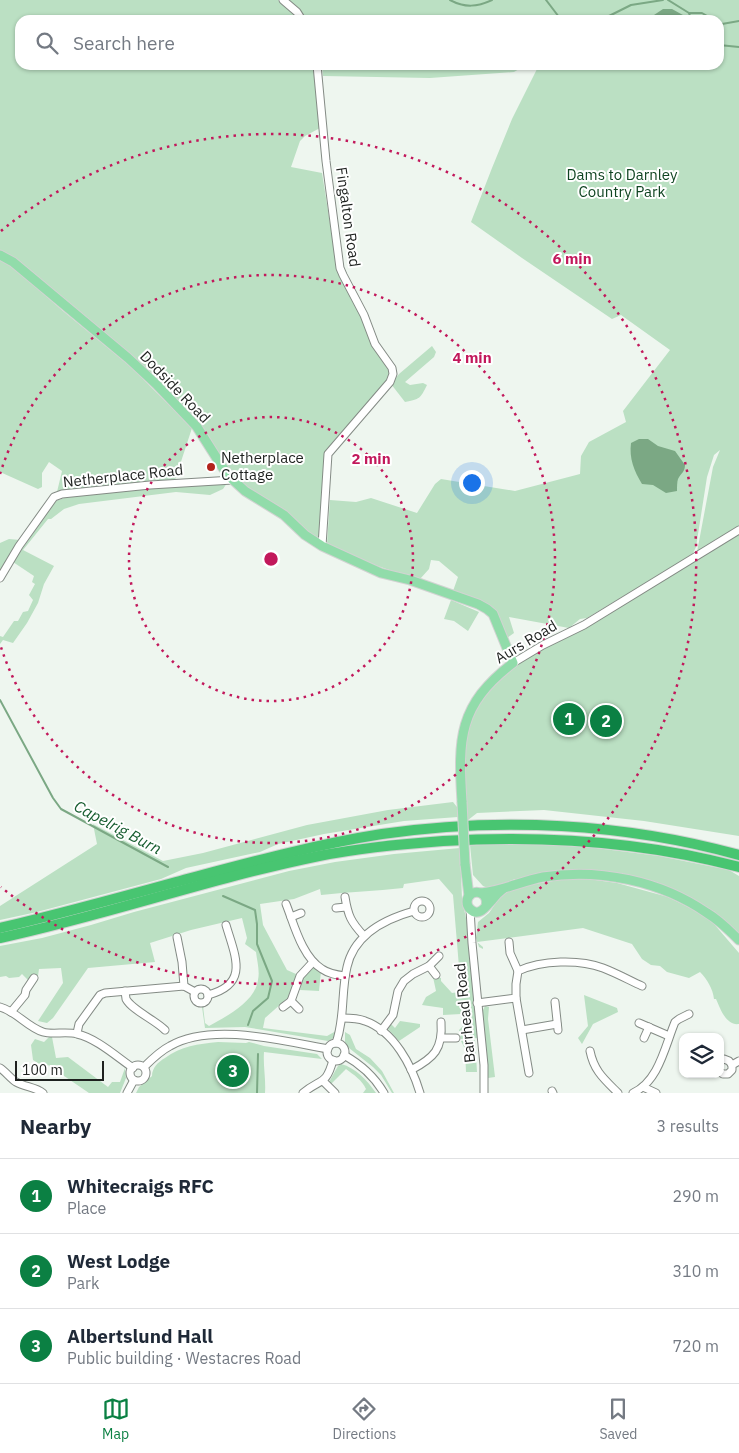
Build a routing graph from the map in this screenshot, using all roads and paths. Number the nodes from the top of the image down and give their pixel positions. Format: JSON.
{"nodes":[{"id":1,"x":283,"y":0,"type":"edge"},
{"id":2,"x":299,"y":15,"type":"edge"},
{"id":3,"x":318,"y":70,"type":"edge"},
{"id":4,"x":0,"y":255,"type":"edge"},
{"id":5,"x":232,"y":480,"type":"junction"},
{"id":6,"x":739,"y":530,"type":"edge"},
{"id":7,"x":322,"y":546,"type":"junction"},
{"id":8,"x":0,"y":578,"type":"edge"},
{"id":9,"x":512,"y":663,"type":"junction"},
{"id":10,"x":739,"y":855,"type":"edge"},
{"id":11,"x":739,"y":867,"type":"edge"},
{"id":12,"x":503,"y":889,"type":"junction"},
{"id":13,"x":476,"y":894,"type":"junction"},
{"id":14,"x":345,"y":897,"type":"dead end"},
{"id":15,"x":286,"y":904,"type":"dead end"},
{"id":16,"x":346,"y":907,"type":"junction"},
{"id":17,"x":336,"y":908,"type":"dead end"},
{"id":18,"x":470,"y":909,"type":"junction"},
{"id":19,"x":484,"y":909,"type":"junction"},
{"id":20,"x":414,"y":911,"type":"dead end"},
{"id":21,"x":301,"y":913,"type":"dead end"},
{"id":22,"x":291,"y":917,"type":"junction"},
{"id":23,"x":226,"y":925,"type":"dead end"},
{"id":24,"x":0,"y":928,"type":"edge"},
{"id":25,"x":471,"y":931,"type":"junction"},
{"id":26,"x":364,"y":936,"type":"junction"},
{"id":27,"x":0,"y":938,"type":"edge"},
{"id":28,"x":177,"y":938,"type":"dead end"},
{"id":29,"x":739,"y":940,"type":"edge"},
{"id":30,"x":241,"y":942,"type":"dead end"},
{"id":31,"x":509,"y":942,"type":"dead end"},
{"id":32,"x":232,"y":945,"type":"junction"},
{"id":33,"x":438,"y":956,"type":"dead end"},
{"id":34,"x":313,"y":962,"type":"junction"},
{"id":35,"x":430,"y":966,"type":"junction"},
{"id":36,"x":518,"y":971,"type":"junction"},
{"id":37,"x":436,"y":975,"type":"dead end"},
{"id":38,"x":345,"y":976,"type":"junction"},
{"id":39,"x":29,"y":980,"type":"dead end"},
{"id":40,"x":184,"y":986,"type":"junction"},
{"id":41,"x":642,"y":986,"type":"dead end"},
{"id":42,"x":124,"y":991,"type":"junction"},
{"id":43,"x":195,"y":992,"type":"junction"},
{"id":44,"x":208,"y":995,"type":"junction"},
{"id":45,"x":516,"y":998,"type":"junction"},
{"id":46,"x":291,"y":1001,"type":"junction"},
{"id":47,"x":554,"y":1002,"type":"dead end"},
{"id":48,"x":477,"y":1003,"type":"junction"},
{"id":49,"x":0,"y":1007,"type":"edge"},
{"id":50,"x":283,"y":1007,"type":"dead end"},
{"id":51,"x":299,"y":1009,"type":"dead end"},
{"id":52,"x":11,"y":1012,"type":"junction"},
{"id":53,"x":689,"y":1014,"type":"dead end"},
{"id":54,"x":164,"y":1016,"type":"dead end"},
{"id":55,"x":342,"y":1018,"type":"junction"},
{"id":56,"x":442,"y":1022,"type":"dead end"},
{"id":57,"x":157,"y":1023,"type":"junction"},
{"id":58,"x":639,"y":1023,"type":"dead end"},
{"id":59,"x":649,"y":1027,"type":"junction"},
{"id":60,"x":165,"y":1030,"type":"dead end"},
{"id":61,"x":381,"y":1030,"type":"junction"},
{"id":62,"x":522,"y":1030,"type":"junction"},
{"id":63,"x":77,"y":1034,"type":"junction"},
{"id":64,"x":669,"y":1036,"type":"junction"},
{"id":65,"x":441,"y":1038,"type":"junction"},
{"id":66,"x":456,"y":1038,"type":"dead end"},
{"id":67,"x":644,"y":1038,"type":"dead end"},
{"id":68,"x":336,"y":1043,"type":"junction"},
{"id":69,"x":328,"y":1049,"type":"junction"},
{"id":70,"x":590,"y":1051,"type":"dead end"},
{"id":71,"x":344,"y":1055,"type":"junction"},
{"id":72,"x":333,"y":1060,"type":"junction"},
{"id":73,"x":735,"y":1063,"type":"edge"},
{"id":74,"x":144,"y":1067,"type":"junction"},
{"id":75,"x":0,"y":1068,"type":"edge"},
{"id":76,"x":133,"y":1068,"type":"junction"},
{"id":77,"x":411,"y":1070,"type":"junction"},
{"id":78,"x":529,"y":1073,"type":"dead end"},
{"id":79,"x":724,"y":1074,"type":"edge"},
{"id":80,"x":134,"y":1080,"type":"junction"},
{"id":81,"x":323,"y":1081,"type":"junction"},
{"id":82,"x":643,"y":1087,"type":"junction"},
{"id":83,"x":43,"y":1093,"type":"edge"},
{"id":84,"x":127,"y":1093,"type":"edge"},
{"id":85,"x":303,"y":1093,"type":"edge"},
{"id":86,"x":335,"y":1093,"type":"edge"},
{"id":87,"x":384,"y":1093,"type":"edge"},
{"id":88,"x":420,"y":1093,"type":"edge"},
{"id":89,"x":484,"y":1093,"type":"edge"},
{"id":90,"x":618,"y":1093,"type":"edge"},
{"id":91,"x":633,"y":1093,"type":"edge"},
{"id":92,"x":656,"y":1093,"type":"edge"}],
"edges":[{"from":1,"to":2,"type":"street"},
{"from":3,"to":7,"type":"street","name":"Fingalton Road"},
{"from":4,"to":5,"type":"main road","name":"Dodside Road"},
{"from":5,"to":7,"type":"main road","name":"Dodside Road"},
{"from":5,"to":8,"type":"street","name":"Netherplace Road"},
{"from":6,"to":9,"type":"street","name":"Aurs Road"},
{"from":7,"to":9,"type":"main road","name":"Dodside Road"},
{"from":9,"to":13,"type":"main road","name":"Aurs Road","bridge":true},
{"from":10,"to":24,"type":"highway"},
{"from":11,"to":27,"type":"highway"},
{"from":12,"to":13,"type":"main road"},
{"from":12,"to":19,"type":"main road"},
{"from":12,"to":29,"type":"main road"},
{"from":13,"to":18,"type":"main road"},
{"from":13,"to":19,"type":"main road"},
{"from":14,"to":16,"type":"street"},
{"from":15,"to":22,"type":"street"},
{"from":16,"to":17,"type":"street"},
{"from":16,"to":26,"type":"street"},
{"from":18,"to":19,"type":"main road"},
{"from":18,"to":25,"type":"street","name":"Barrhead Road"},
{"from":19,"to":25,"type":"street"},
{"from":20,"to":26,"type":"street"},
{"from":21,"to":22,"type":"street"},
{"from":22,"to":34,"type":"street"},
{"from":23,"to":32,"type":"street"},
{"from":25,"to":48,"type":"street","name":"Barrhead Road"},
{"from":26,"to":38,"type":"street"},
{"from":28,"to":40,"type":"street"},
{"from":30,"to":32,"type":"street"},
{"from":31,"to":36,"type":"street"},
{"from":32,"to":44,"type":"street"},
{"from":33,"to":35,"type":"street"},
{"from":34,"to":38,"type":"street"},
{"from":34,"to":46,"type":"street"},
{"from":35,"to":37,"type":"street"},
{"from":35,"to":61,"type":"street"},
{"from":36,"to":41,"type":"street"},
{"from":36,"to":45,"type":"street"},
{"from":38,"to":55,"type":"street"},
{"from":39,"to":52,"type":"street"},
{"from":40,"to":42,"type":"street"},
{"from":40,"to":43,"type":"street"},
{"from":42,"to":57,"type":"street"},
{"from":42,"to":63,"type":"street"},
{"from":43,"to":44,"type":"street"},
{"from":43,"to":44,"type":"street"},
{"from":45,"to":48,"type":"street"},
{"from":45,"to":62,"type":"street"},
{"from":46,"to":50,"type":"street"},
{"from":46,"to":51,"type":"street"},
{"from":47,"to":62,"type":"street"},
{"from":48,"to":89,"type":"street","name":"Barrhead Road"},
{"from":49,"to":52,"type":"street"},
{"from":52,"to":63,"type":"street"},
{"from":53,"to":64,"type":"street"},
{"from":54,"to":57,"type":"street"},
{"from":55,"to":61,"type":"street"},
{"from":55,"to":68,"type":"street"},
{"from":56,"to":65,"type":"street"},
{"from":57,"to":60,"type":"street"},
{"from":58,"to":59,"type":"street"},
{"from":59,"to":64,"type":"street"},
{"from":59,"to":67,"type":"street"},
{"from":61,"to":77,"type":"street"},
{"from":62,"to":78,"type":"street"},
{"from":63,"to":76,"type":"street"},
{"from":64,"to":82,"type":"street"},
{"from":65,"to":66,"type":"street"},
{"from":65,"to":77,"type":"street"},
{"from":68,"to":69,"type":"street"},
{"from":68,"to":71,"type":"street"},
{"from":69,"to":72,"type":"street"},
{"from":69,"to":74,"type":"street"},
{"from":70,"to":90,"type":"street"},
{"from":71,"to":72,"type":"street"},
{"from":71,"to":87,"type":"street"},
{"from":72,"to":81,"type":"street"},
{"from":73,"to":79,"type":"street"},
{"from":74,"to":76,"type":"street"},
{"from":74,"to":80,"type":"street"},
{"from":75,"to":83,"type":"street"},
{"from":76,"to":80,"type":"street"},
{"from":77,"to":88,"type":"street"},
{"from":80,"to":84,"type":"street"},
{"from":81,"to":85,"type":"street"},
{"from":81,"to":86,"type":"street"},
{"from":82,"to":91,"type":"street"},
{"from":82,"to":92,"type":"street"}]}
